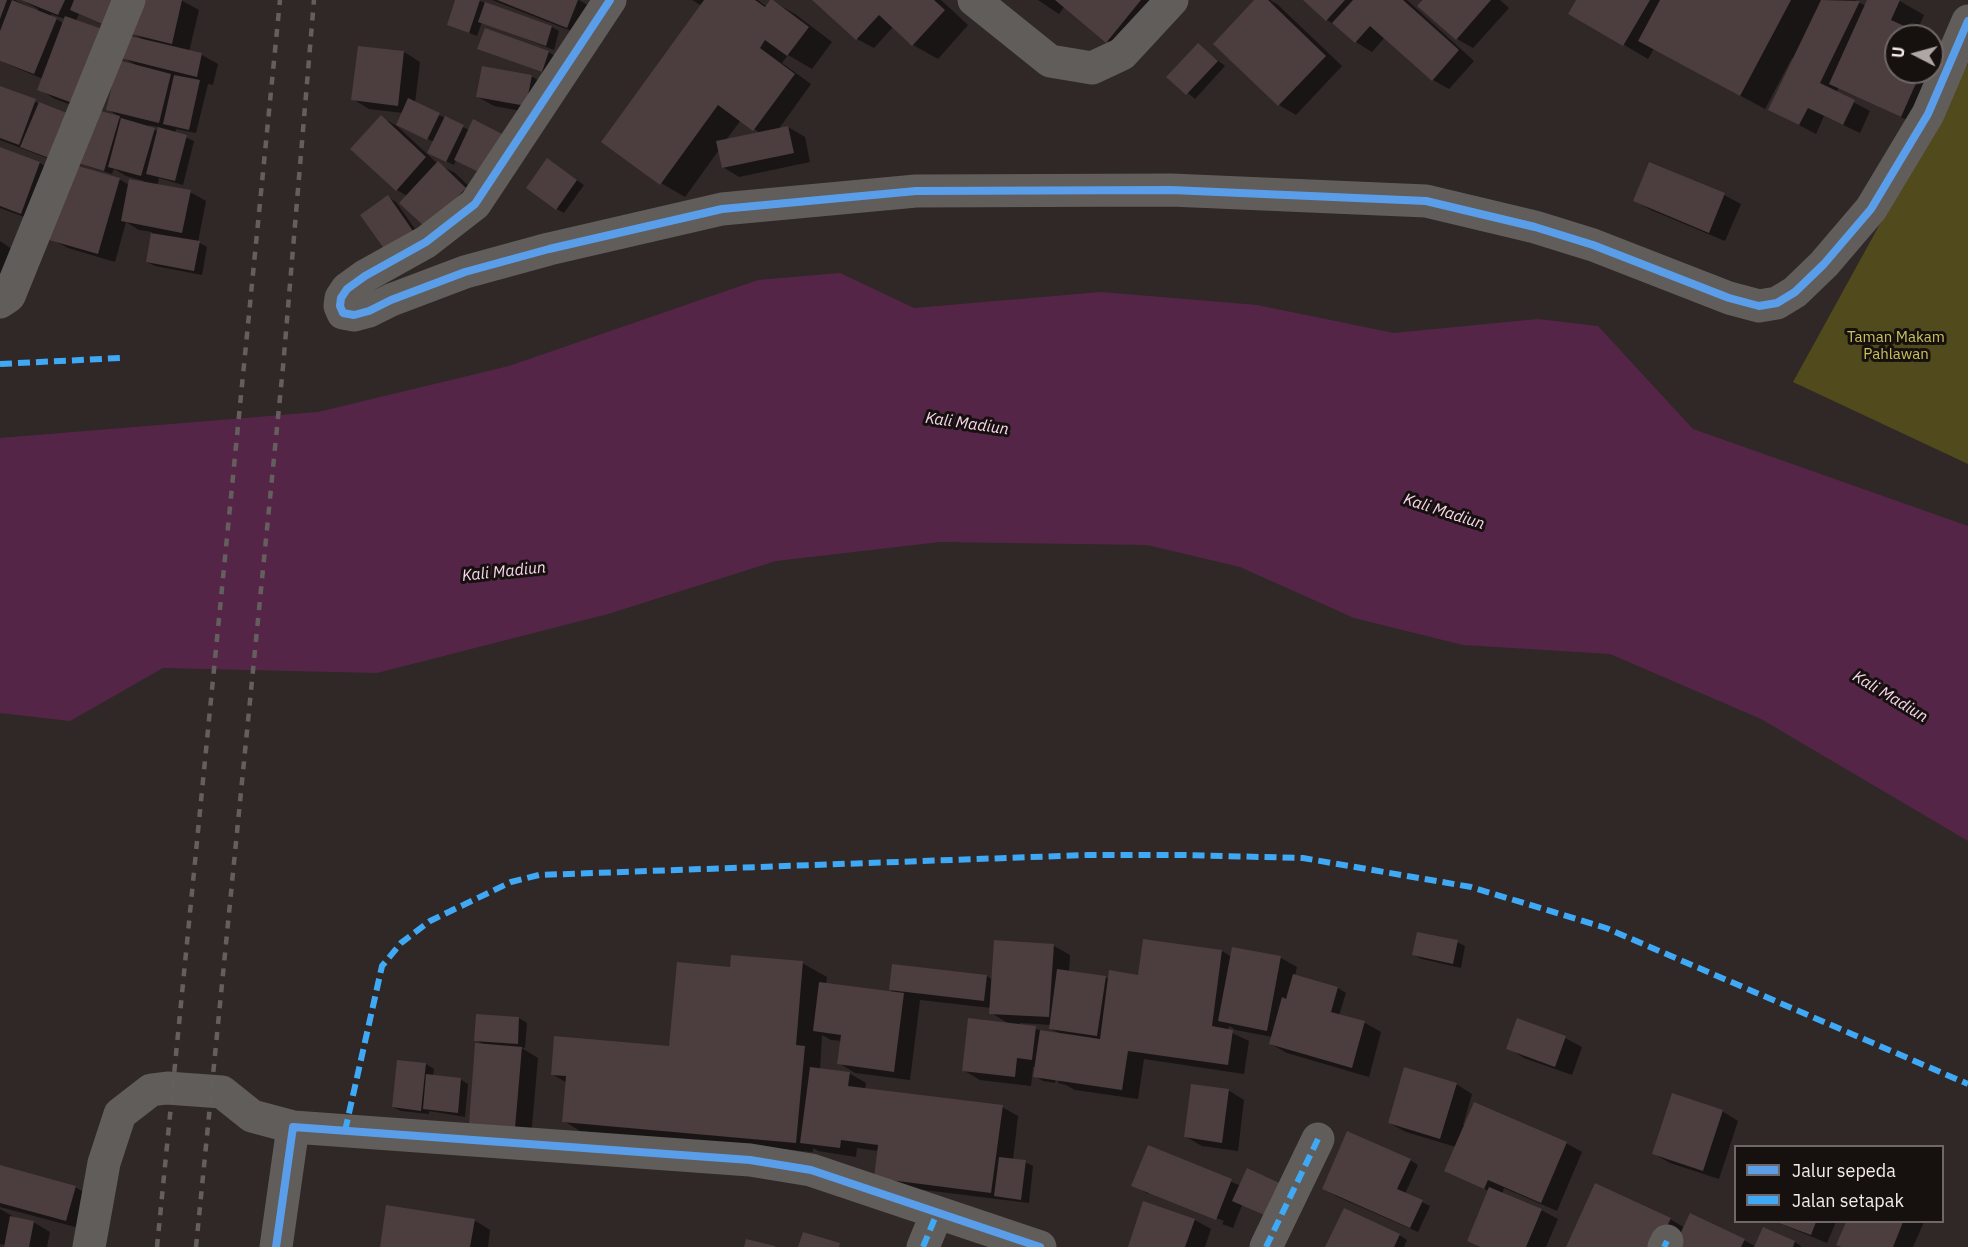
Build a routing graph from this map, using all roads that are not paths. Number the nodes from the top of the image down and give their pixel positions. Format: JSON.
{"nodes":[{"id":1,"x":129,"y":0,"type":"edge"},
{"id":2,"x":610,"y":0,"type":"edge"},
{"id":3,"x":974,"y":0,"type":"edge"},
{"id":4,"x":1172,"y":0,"type":"edge"},
{"id":5,"x":1968,"y":21,"type":"edge"},
{"id":6,"x":3,"y":297,"type":"edge"},
{"id":7,"x":293,"y":1128,"type":"junction"},
{"id":8,"x":1318,"y":1139,"type":"dead end"},
{"id":9,"x":937,"y":1213,"type":"junction"},
{"id":10,"x":89,"y":1247,"type":"edge"},
{"id":11,"x":276,"y":1247,"type":"edge"},
{"id":12,"x":923,"y":1247,"type":"edge"},
{"id":13,"x":1040,"y":1247,"type":"edge"},
{"id":14,"x":1266,"y":1247,"type":"edge"}],
"edges":[{"from":1,"to":6,"type":"street"},
{"from":2,"to":5,"type":"street"},
{"from":3,"to":4,"type":"street"},
{"from":7,"to":9,"type":"street"},
{"from":7,"to":10,"type":"street"},
{"from":7,"to":11,"type":"street"},
{"from":8,"to":14,"type":"street"},
{"from":9,"to":12,"type":"street"},
{"from":9,"to":13,"type":"street"}]}
